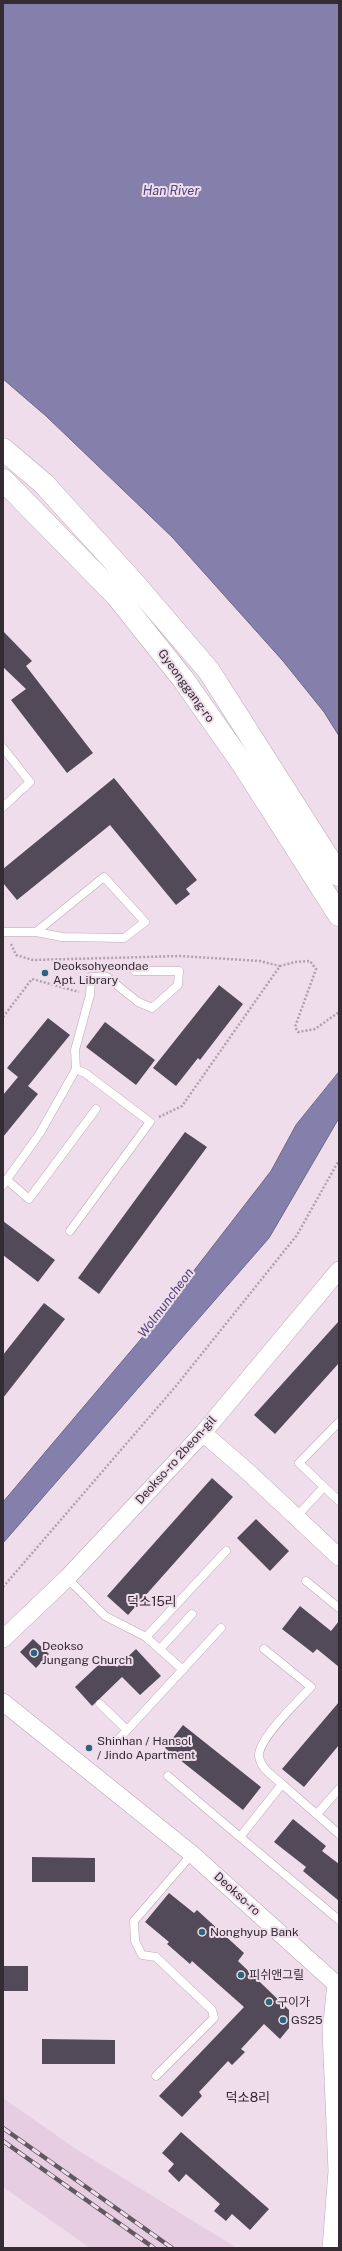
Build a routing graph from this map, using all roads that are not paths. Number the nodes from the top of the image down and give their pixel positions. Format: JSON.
{"nodes":[{"id":1,"x":3,"y":449,"type":"edge"},
{"id":2,"x":3,"y":480,"type":"edge"},
{"id":3,"x":3,"y":748,"type":"edge"},
{"id":4,"x":3,"y":807,"type":"edge"},
{"id":5,"x":339,"y":875,"type":"edge"},
{"id":6,"x":339,"y":915,"type":"edge"},
{"id":7,"x":3,"y":932,"type":"edge"},
{"id":8,"x":36,"y":932,"type":"junction"},
{"id":9,"x":135,"y":971,"type":"dead end"},
{"id":10,"x":76,"y":1069,"type":"junction"},
{"id":11,"x":96,"y":1109,"type":"dead end"},
{"id":12,"x":5,"y":1182,"type":"edge"},
{"id":13,"x":70,"y":1231,"type":"dead end"},
{"id":14,"x":339,"y":1270,"type":"edge"},
{"id":15,"x":339,"y":1422,"type":"edge"},
{"id":16,"x":203,"y":1433,"type":"junction"},
{"id":17,"x":324,"y":1486,"type":"junction"},
{"id":18,"x":339,"y":1501,"type":"edge"},
{"id":19,"x":296,"y":1517,"type":"junction"},
{"id":20,"x":226,"y":1551,"type":"dead end"},
{"id":21,"x":339,"y":1557,"type":"edge"},
{"id":22,"x":67,"y":1578,"type":"junction"},
{"id":23,"x":306,"y":1581,"type":"dead end"},
{"id":24,"x":339,"y":1608,"type":"edge"},
{"id":25,"x":192,"y":1614,"type":"dead end"},
{"id":26,"x":221,"y":1628,"type":"dead end"},
{"id":27,"x":146,"y":1637,"type":"junction"},
{"id":28,"x":3,"y":1639,"type":"edge"},
{"id":29,"x":160,"y":1649,"type":"junction"},
{"id":30,"x":264,"y":1649,"type":"dead end"},
{"id":31,"x":183,"y":1670,"type":"junction"},
{"id":32,"x":3,"y":1702,"type":"edge"},
{"id":33,"x":100,"y":1704,"type":"dead end"},
{"id":34,"x":127,"y":1730,"type":"junction"},
{"id":35,"x":117,"y":1741,"type":"dead end"},
{"id":36,"x":168,"y":1776,"type":"dead end"},
{"id":37,"x":282,"y":1784,"type":"junction"},
{"id":38,"x":339,"y":1789,"type":"edge"},
{"id":39,"x":316,"y":1814,"type":"junction"},
{"id":40,"x":339,"y":1834,"type":"edge"},
{"id":41,"x":240,"y":1837,"type":"junction"},
{"id":42,"x":192,"y":1854,"type":"junction"},
{"id":43,"x":339,"y":1920,"type":"edge"},
{"id":44,"x":338,"y":1983,"type":"edge"},
{"id":45,"x":156,"y":2076,"type":"dead end"},
{"id":46,"x":338,"y":2191,"type":"edge"},
{"id":47,"x":331,"y":2248,"type":"edge"}],
"edges":[{"from":1,"to":5,"type":"main road","name":"Gyeonggang-ro"},
{"from":2,"to":6,"type":"main road","name":"Gyeonggang-ro"},
{"from":3,"to":4,"type":"lane"},
{"from":7,"to":8,"type":"lane"},
{"from":8,"to":8,"type":"lane"},
{"from":9,"to":10,"type":"lane"},
{"from":10,"to":12,"type":"lane"},
{"from":10,"to":13,"type":"lane"},
{"from":11,"to":12,"type":"lane"},
{"from":14,"to":16,"type":"street","name":"Deokso-ro 2beon-gil"},
{"from":15,"to":17,"type":"lane"},
{"from":16,"to":19,"type":"street"},
{"from":16,"to":22,"type":"street","name":"Deokso-ro 2beon-gil"},
{"from":17,"to":18,"type":"lane"},
{"from":17,"to":19,"type":"lane"},
{"from":19,"to":21,"type":"street"},
{"from":20,"to":27,"type":"lane"},
{"from":22,"to":27,"type":"lane"},
{"from":22,"to":28,"type":"street","name":"Deokso-ro 2beon-gil"},
{"from":23,"to":24,"type":"lane"},
{"from":25,"to":29,"type":"lane"},
{"from":26,"to":31,"type":"lane"},
{"from":27,"to":29,"type":"lane"},
{"from":29,"to":31,"type":"lane"},
{"from":30,"to":37,"type":"lane"},
{"from":31,"to":34,"type":"lane"},
{"from":32,"to":42,"type":"street","name":"Deokso-ro"},
{"from":33,"to":34,"type":"lane"},
{"from":34,"to":35,"type":"lane"},
{"from":36,"to":41,"type":"lane"},
{"from":37,"to":39,"type":"lane"},
{"from":37,"to":41,"type":"lane"},
{"from":38,"to":39,"type":"lane"},
{"from":39,"to":40,"type":"lane"},
{"from":41,"to":43,"type":"lane"},
{"from":42,"to":44,"type":"street","name":"Deokso-ro"},
{"from":42,"to":45,"type":"lane"},
{"from":44,"to":46,"type":"street","name":"Deokso-ro"},
{"from":46,"to":47,"type":"street","name":"Deokso-ro"}]}
